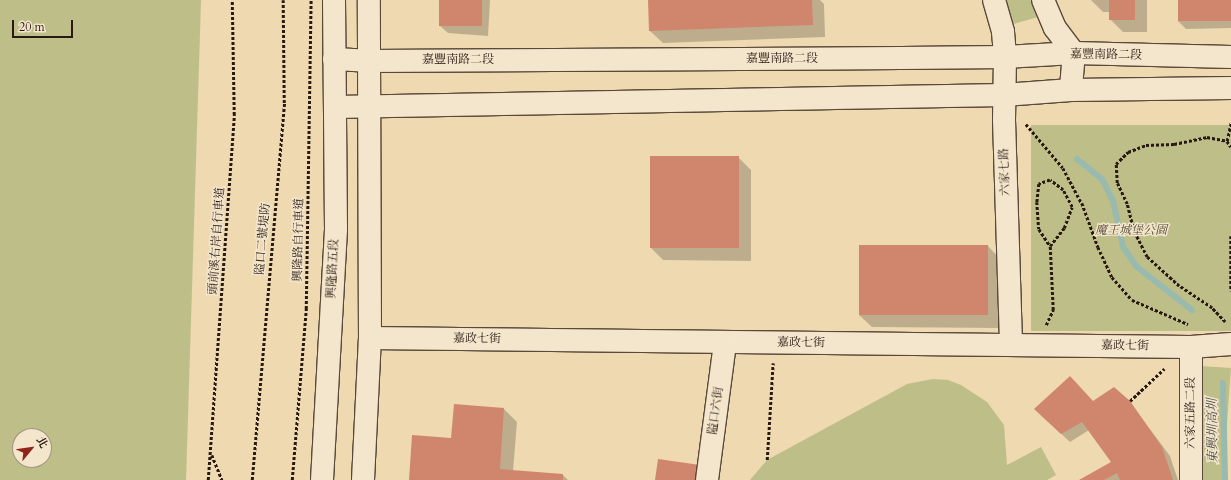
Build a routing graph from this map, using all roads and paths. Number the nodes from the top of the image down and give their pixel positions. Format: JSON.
{"nodes":[{"id":1,"x":232,"y":0,"type":"edge"},
{"id":2,"x":283,"y":0,"type":"edge"},
{"id":3,"x":311,"y":0,"type":"edge"},
{"id":4,"x":334,"y":0,"type":"edge"},
{"id":5,"x":369,"y":0,"type":"edge"},
{"id":6,"x":994,"y":0,"type":"edge"},
{"id":7,"x":1043,"y":0,"type":"edge"},
{"id":8,"x":1074,"y":53,"type":"junction"},
{"id":9,"x":1005,"y":57,"type":"junction"},
{"id":10,"x":1231,"y":57,"type":"edge"},
{"id":11,"x":334,"y":59,"type":"junction"},
{"id":12,"x":368,"y":61,"type":"junction"},
{"id":13,"x":1231,"y":88,"type":"edge"},
{"id":14,"x":1071,"y":90,"type":"junction"},
{"id":15,"x":1004,"y":95,"type":"junction"},
{"id":16,"x":336,"y":107,"type":"junction"},
{"id":17,"x":371,"y":107,"type":"junction"},
{"id":18,"x":1022,"y":119,"type":"dead end"},
{"id":19,"x":1231,"y":122,"type":"edge"},
{"id":20,"x":1227,"y":141,"type":"junction"},
{"id":21,"x":1231,"y":147,"type":"edge"},
{"id":22,"x":1231,"y":236,"type":"edge"},
{"id":23,"x":1050,"y":246,"type":"junction"},
{"id":24,"x":1230,"y":256,"type":"edge"},
{"id":25,"x":1231,"y":291,"type":"edge"},
{"id":26,"x":1193,"y":325,"type":"dead end"},
{"id":27,"x":1227,"y":335,"type":"edge"},
{"id":28,"x":370,"y":338,"type":"junction"},
{"id":29,"x":725,"y":343,"type":"junction"},
{"id":30,"x":774,"y":343,"type":"junction"},
{"id":31,"x":1010,"y":345,"type":"junction"},
{"id":32,"x":1036,"y":345,"type":"junction"},
{"id":33,"x":1191,"y":347,"type":"junction"},
{"id":34,"x":1130,"y":401,"type":"dead end"},
{"id":35,"x":211,"y":455,"type":"junction"},
{"id":36,"x":768,"y":460,"type":"dead end"},
{"id":37,"x":208,"y":480,"type":"edge"},
{"id":38,"x":222,"y":480,"type":"edge"},
{"id":39,"x":252,"y":480,"type":"edge"},
{"id":40,"x":292,"y":480,"type":"edge"},
{"id":41,"x":322,"y":480,"type":"edge"},
{"id":42,"x":363,"y":480,"type":"edge"},
{"id":43,"x":707,"y":480,"type":"edge"},
{"id":44,"x":1191,"y":480,"type":"edge"}],
"edges":[{"from":1,"to":35,"type":"path","name":"頭前溪右岸自行車道"},
{"from":2,"to":39,"type":"path","name":"隘口二號堤防"},
{"from":3,"to":40,"type":"path","name":"興隆路自行車道"},
{"from":4,"to":11,"type":"street","name":"興隆路五段"},
{"from":5,"to":12,"type":"street"},
{"from":6,"to":9,"type":"street","name":"六家七路"},
{"from":7,"to":8,"type":"street"},
{"from":8,"to":9,"type":"street","name":"嘉豐南路二段"},
{"from":8,"to":10,"type":"street","name":"嘉豐南路二段"},
{"from":8,"to":14,"type":"street"},
{"from":9,"to":12,"type":"street","name":"嘉豐南路二段"},
{"from":9,"to":15,"type":"street","name":"六家七路"},
{"from":11,"to":12,"type":"street","name":"嘉豐南路二段"},
{"from":11,"to":16,"type":"street","name":"興隆路五段"},
{"from":12,"to":17,"type":"street"},
{"from":13,"to":14,"type":"street"},
{"from":14,"to":15,"type":"street"},
{"from":15,"to":17,"type":"street"},
{"from":15,"to":31,"type":"street","name":"六家七路"},
{"from":16,"to":17,"type":"street"},
{"from":16,"to":41,"type":"street","name":"興隆路五段"},
{"from":17,"to":28,"type":"street"},
{"from":18,"to":26,"type":"path"},
{"from":19,"to":20,"type":"path"},
{"from":20,"to":21,"type":"path"},
{"from":20,"to":27,"type":"path"},
{"from":22,"to":24,"type":"path"},
{"from":23,"to":23,"type":"path"},
{"from":23,"to":32,"type":"path"},
{"from":24,"to":25,"type":"path"},
{"from":27,"to":33,"type":"street","name":"嘉政七街"},
{"from":28,"to":29,"type":"street","name":"嘉政七街"},
{"from":28,"to":42,"type":"street"},
{"from":29,"to":30,"type":"street","name":"嘉政七街"},
{"from":29,"to":43,"type":"street","name":"隘口六街"},
{"from":30,"to":31,"type":"street","name":"嘉政七街"},
{"from":30,"to":36,"type":"path"},
{"from":31,"to":32,"type":"street","name":"嘉政七街"},
{"from":32,"to":33,"type":"street","name":"嘉政七街"},
{"from":33,"to":34,"type":"path"},
{"from":33,"to":44,"type":"street","name":"六家五路二段"},
{"from":35,"to":37,"type":"path"},
{"from":35,"to":38,"type":"path","name":"頭前溪右岸自行車道"}]}
